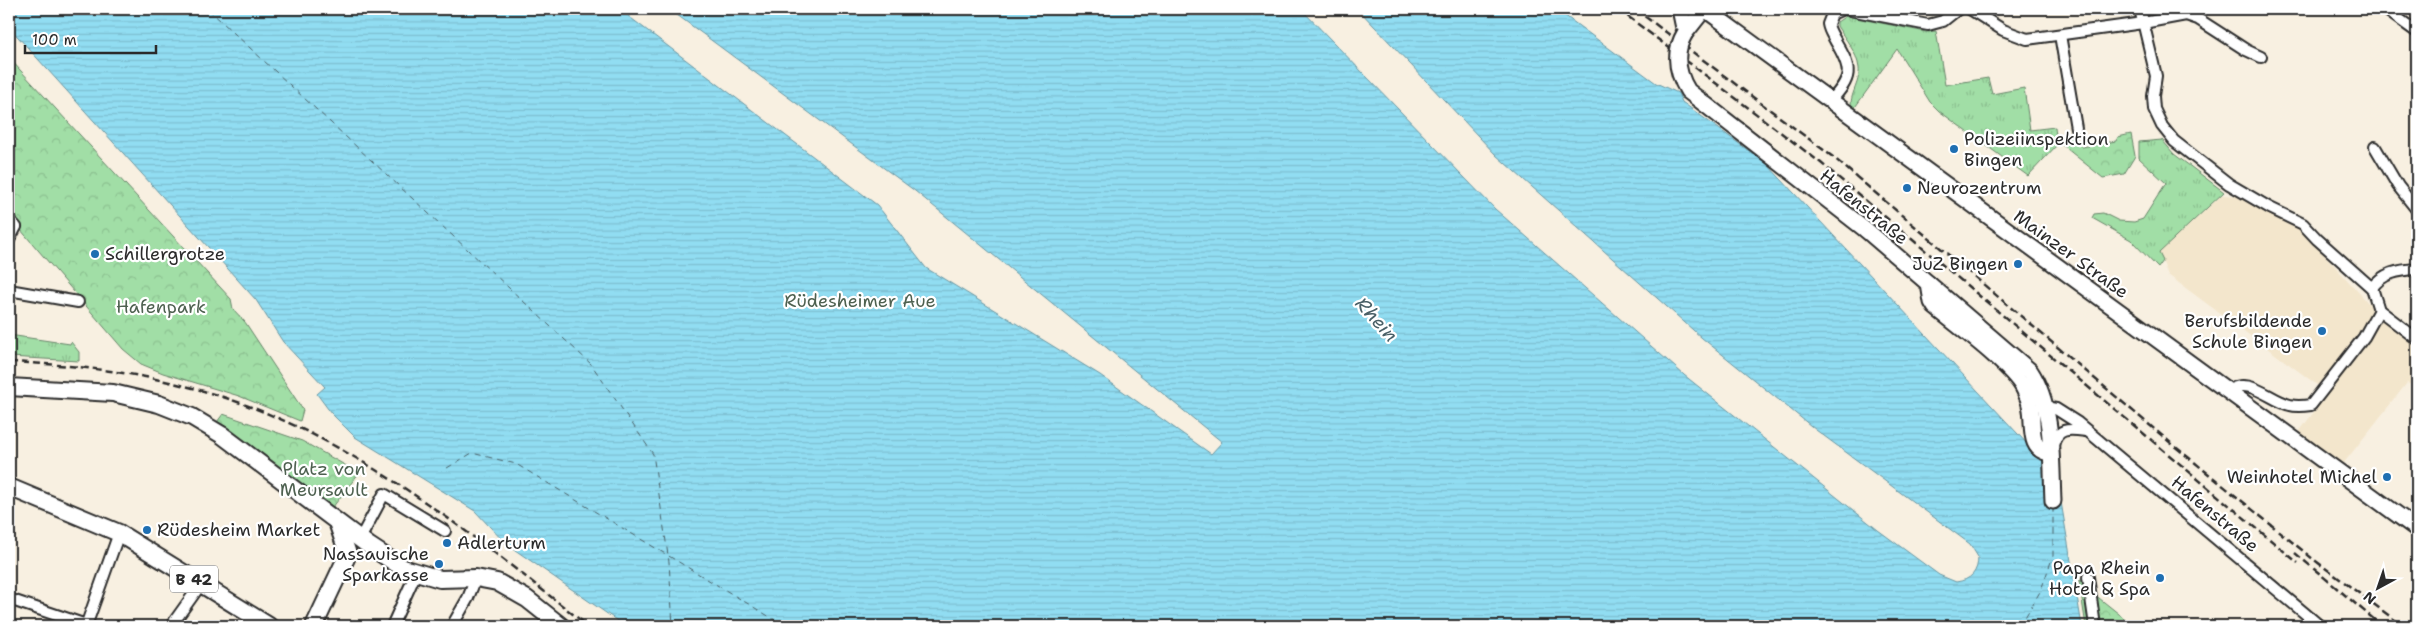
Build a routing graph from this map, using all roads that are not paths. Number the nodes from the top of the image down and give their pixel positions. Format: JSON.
{"nodes":[{"id":1,"x":1680,"y":9,"type":"edge"},
{"id":2,"x":1704,"y":9,"type":"edge"},
{"id":3,"x":1844,"y":9,"type":"edge"},
{"id":4,"x":1957,"y":9,"type":"edge"},
{"id":5,"x":1970,"y":9,"type":"edge"},
{"id":6,"x":2140,"y":9,"type":"edge"},
{"id":7,"x":2389,"y":10,"type":"edge"},
{"id":8,"x":2143,"y":23,"type":"junction"},
{"id":9,"x":2417,"y":32,"type":"edge"},
{"id":10,"x":1685,"y":33,"type":"junction"},
{"id":11,"x":2060,"y":35,"type":"junction"},
{"id":12,"x":2262,"y":57,"type":"dead end"},
{"id":13,"x":1830,"y":102,"type":"junction"},
{"id":14,"x":2076,"y":128,"type":"dead end"},
{"id":15,"x":2375,"y":147,"type":"dead end"},
{"id":16,"x":2417,"y":210,"type":"edge"},
{"id":17,"x":12,"y":223,"type":"edge"},
{"id":18,"x":9,"y":240,"type":"edge"},
{"id":19,"x":2417,"y":269,"type":"edge"},
{"id":20,"x":1929,"y":284,"type":"junction"},
{"id":21,"x":2372,"y":288,"type":"junction"},
{"id":22,"x":9,"y":290,"type":"edge"},
{"id":23,"x":78,"y":302,"type":"dead end"},
{"id":24,"x":2379,"y":310,"type":"junction"},
{"id":25,"x":2417,"y":339,"type":"edge"},
{"id":26,"x":9,"y":387,"type":"edge"},
{"id":27,"x":2228,"y":392,"type":"junction"},
{"id":28,"x":2045,"y":407,"type":"junction"},
{"id":29,"x":2087,"y":431,"type":"junction"},
{"id":30,"x":2050,"y":453,"type":"junction"},
{"id":31,"x":9,"y":486,"type":"edge"},
{"id":32,"x":2053,"y":501,"type":"dead end"},
{"id":33,"x":337,"y":522,"type":"junction"},
{"id":34,"x":2417,"y":529,"type":"edge"},
{"id":35,"x":445,"y":532,"type":"dead end"},
{"id":36,"x":119,"y":533,"type":"junction"},
{"id":37,"x":364,"y":542,"type":"junction"},
{"id":38,"x":348,"y":554,"type":"junction"},
{"id":39,"x":416,"y":573,"type":"junction"},
{"id":40,"x":2088,"y":577,"type":"dead end"},
{"id":41,"x":476,"y":578,"type":"junction"},
{"id":42,"x":200,"y":584,"type":"junction"},
{"id":43,"x":9,"y":599,"type":"edge"},
{"id":44,"x":87,"y":626,"type":"edge"},
{"id":45,"x":171,"y":626,"type":"edge"},
{"id":46,"x":268,"y":626,"type":"edge"},
{"id":47,"x":314,"y":626,"type":"edge"},
{"id":48,"x":392,"y":626,"type":"edge"},
{"id":49,"x":452,"y":626,"type":"edge"},
{"id":50,"x":561,"y":626,"type":"edge"},
{"id":51,"x":2095,"y":626,"type":"edge"},
{"id":52,"x":2320,"y":626,"type":"edge"}],
"edges":[{"from":1,"to":10,"type":"street","name":"Hafenstraße"},
{"from":2,"to":10,"type":"street","name":"Hafenstraße"},
{"from":2,"to":13,"type":"street","name":"Mainzer Straße"},
{"from":3,"to":4,"type":"street"},
{"from":3,"to":13,"type":"street"},
{"from":5,"to":11,"type":"street"},
{"from":6,"to":8,"type":"street"},
{"from":7,"to":9,"type":"street"},
{"from":8,"to":11,"type":"street"},
{"from":8,"to":12,"type":"street"},
{"from":8,"to":21,"type":"street"},
{"from":10,"to":20,"type":"street","name":"Hafenstraße","bridge":true},
{"from":11,"to":14,"type":"street"},
{"from":13,"to":27,"type":"street","name":"Mainzer Straße"},
{"from":15,"to":16,"type":"street"},
{"from":17,"to":18,"type":"street"},
{"from":19,"to":21,"type":"street"},
{"from":20,"to":28,"type":"street","name":"Hafenstraße"},
{"from":20,"to":30,"type":"street"},
{"from":21,"to":24,"type":"street"},
{"from":22,"to":23,"type":"street"},
{"from":24,"to":25,"type":"street"},
{"from":24,"to":27,"type":"street"},
{"from":26,"to":33,"type":"main road"},
{"from":27,"to":34,"type":"street","name":"Mainzer Straße"},
{"from":28,"to":29,"type":"street","name":"Hafenstraße"},
{"from":28,"to":30,"type":"street","name":"Hafenstraße"},
{"from":29,"to":30,"type":"street","name":"Hafenstraße"},
{"from":29,"to":52,"type":"street","name":"Hafenstraße"},
{"from":30,"to":32,"type":"street","name":"Hafenstraße"},
{"from":31,"to":36,"type":"main road","number":"B 42"},
{"from":33,"to":37,"type":"main road"},
{"from":33,"to":38,"type":"main road"},
{"from":35,"to":37,"type":"street"},
{"from":36,"to":42,"type":"main road","number":"B 42"},
{"from":36,"to":44,"type":"street"},
{"from":37,"to":38,"type":"main road"},
{"from":37,"to":39,"type":"main road"},
{"from":38,"to":47,"type":"main road"},
{"from":39,"to":41,"type":"main road"},
{"from":39,"to":48,"type":"street"},
{"from":40,"to":51,"type":"street"},
{"from":41,"to":49,"type":"street"},
{"from":41,"to":50,"type":"main road"},
{"from":42,"to":45,"type":"street"},
{"from":42,"to":46,"type":"main road","number":"B 42"},
{"from":43,"to":44,"type":"street"}]}
